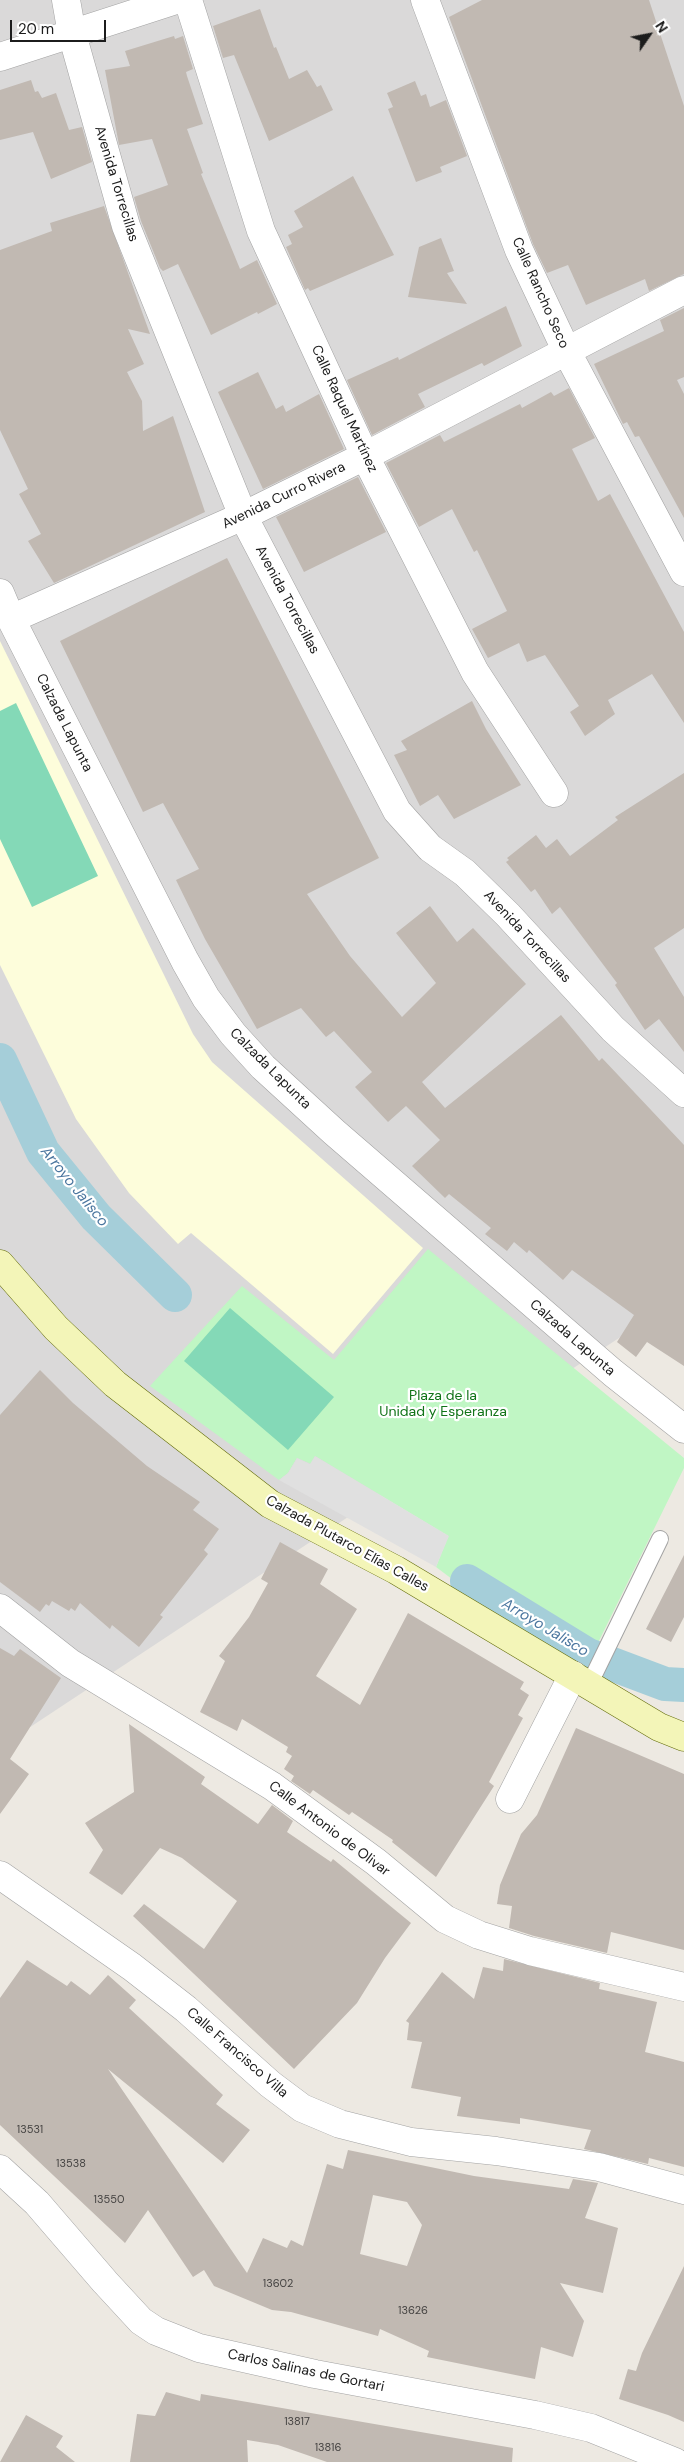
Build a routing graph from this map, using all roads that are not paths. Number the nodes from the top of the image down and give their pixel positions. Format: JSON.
{"nodes":[{"id":1,"x":66,"y":0,"type":"edge"},
{"id":2,"x":176,"y":0,"type":"edge"},
{"id":3,"x":188,"y":0,"type":"edge"},
{"id":4,"x":425,"y":0,"type":"edge"},
{"id":5,"x":72,"y":34,"type":"junction"},
{"id":6,"x":0,"y":57,"type":"edge"},
{"id":7,"x":684,"y":290,"type":"edge"},
{"id":8,"x":567,"y":352,"type":"junction"},
{"id":9,"x":365,"y":456,"type":"junction"},
{"id":10,"x":243,"y":516,"type":"junction"},
{"id":11,"x":684,"y":572,"type":"edge"},
{"id":12,"x":0,"y":593,"type":"edge"},
{"id":13,"x":11,"y":619,"type":"junction"},
{"id":14,"x":554,"y":793,"type":"dead end"},
{"id":15,"x":684,"y":1093,"type":"edge"},
{"id":16,"x":0,"y":1264,"type":"edge"},
{"id":17,"x":684,"y":1429,"type":"edge"},
{"id":18,"x":660,"y":1539,"type":"dead end"},
{"id":19,"x":0,"y":1608,"type":"edge"},
{"id":20,"x":586,"y":1677,"type":"junction"},
{"id":21,"x":684,"y":1737,"type":"edge"},
{"id":22,"x":510,"y":1799,"type":"dead end"},
{"id":23,"x":0,"y":1875,"type":"edge"},
{"id":24,"x":684,"y":1987,"type":"edge"},
{"id":25,"x":0,"y":2169,"type":"edge"},
{"id":26,"x":684,"y":2190,"type":"edge"},
{"id":27,"x":675,"y":2462,"type":"edge"}],
"edges":[{"from":1,"to":5,"type":"street","name":"Avenida Torrecillas"},
{"from":2,"to":5,"type":"street"},
{"from":3,"to":9,"type":"street","name":"Calle Raquel Martínez"},
{"from":4,"to":8,"type":"street","name":"Calle Rancho Seco"},
{"from":5,"to":6,"type":"street"},
{"from":5,"to":10,"type":"street","name":"Avenida Torrecillas"},
{"from":7,"to":8,"type":"street","name":"Avenida Curro Rivera"},
{"from":8,"to":9,"type":"street","name":"Avenida Curro Rivera"},
{"from":8,"to":11,"type":"street","name":"Calle Rancho Seco"},
{"from":9,"to":10,"type":"street","name":"Avenida Curro Rivera"},
{"from":9,"to":14,"type":"street","name":"Calle Raquel Martínez"},
{"from":10,"to":13,"type":"street","name":"Avenida Curro Rivera"},
{"from":10,"to":15,"type":"street","name":"Avenida Torrecillas"},
{"from":12,"to":13,"type":"street","name":"Calzada Lapunta"},
{"from":13,"to":17,"type":"street","name":"Calzada Lapunta"},
{"from":16,"to":20,"type":"main road","name":"Calzada Plutarco Elías Calles"},
{"from":18,"to":20,"type":"lane"},
{"from":19,"to":24,"type":"street","name":"Calle Antonio de Olivar"},
{"from":20,"to":21,"type":"main road","name":"Calzada Plutarco Elías Calles"},
{"from":20,"to":22,"type":"street"},
{"from":23,"to":26,"type":"street","name":"Calle Francisco Villa"},
{"from":25,"to":27,"type":"street","name":"Carlos Salinas de Gortari"}]}
